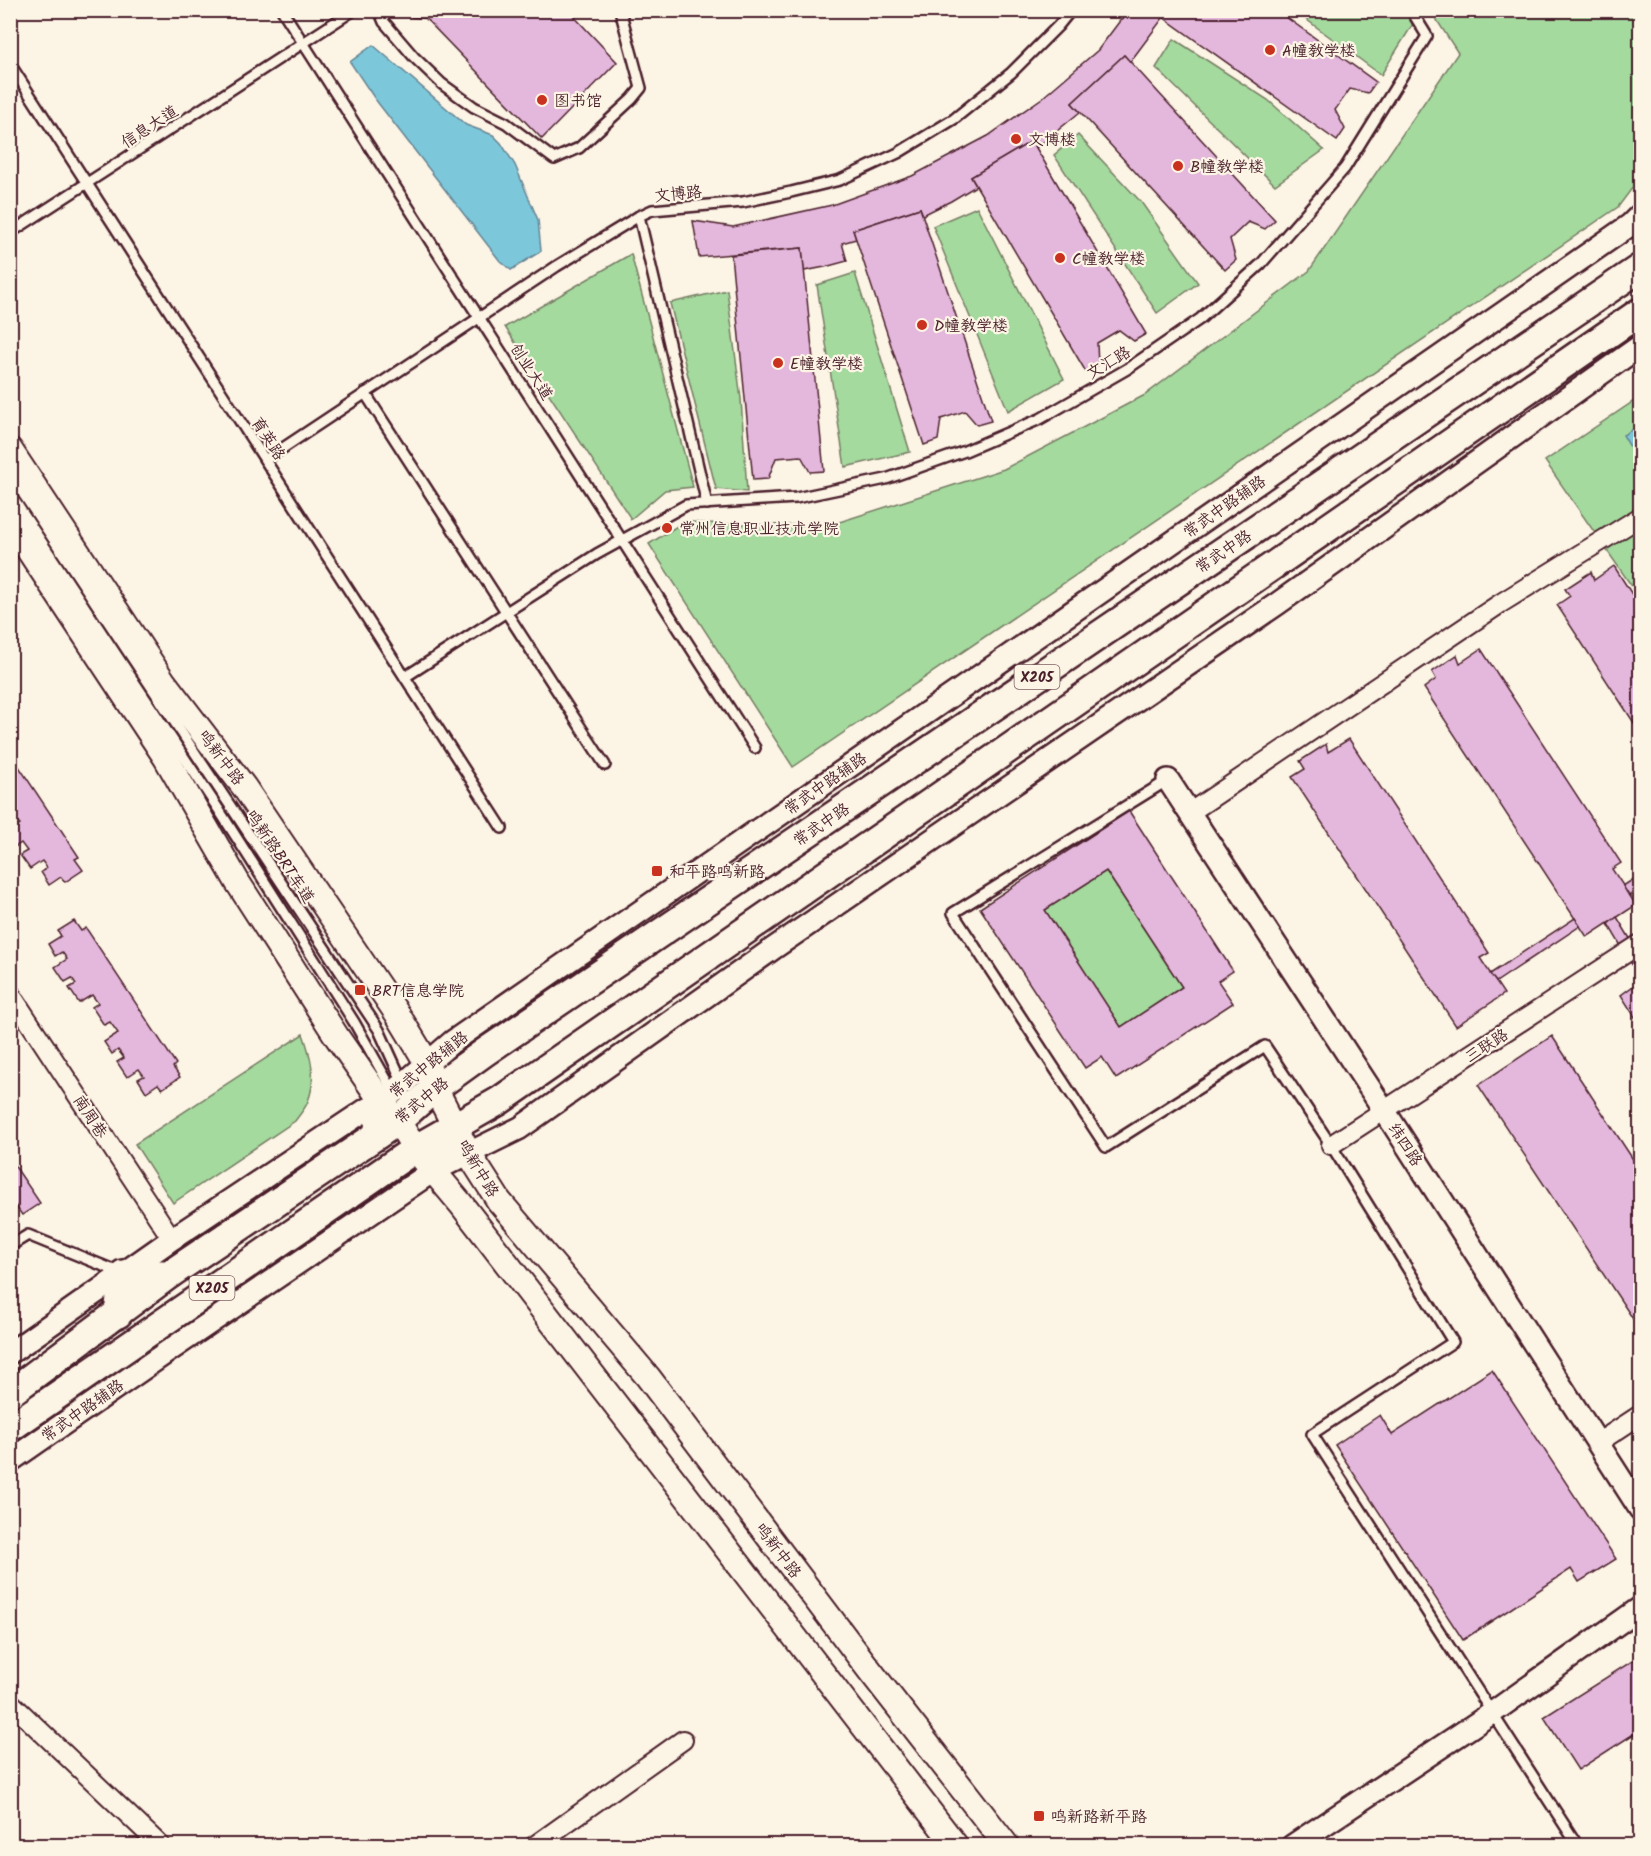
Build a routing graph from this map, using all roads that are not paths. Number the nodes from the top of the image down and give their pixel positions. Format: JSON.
{"nodes":[{"id":1,"x":282,"y":10,"type":"edge"},
{"id":2,"x":354,"y":10,"type":"edge"},
{"id":3,"x":379,"y":10,"type":"edge"},
{"id":4,"x":620,"y":10,"type":"edge"},
{"id":5,"x":1071,"y":10,"type":"edge"},
{"id":6,"x":1411,"y":10,"type":"edge"},
{"id":7,"x":303,"y":44,"type":"junction"},
{"id":8,"x":10,"y":64,"type":"edge"},
{"id":9,"x":87,"y":183,"type":"junction"},
{"id":10,"x":1641,"y":215,"type":"edge"},
{"id":11,"x":639,"y":216,"type":"junction"},
{"id":12,"x":10,"y":233,"type":"edge"},
{"id":13,"x":1641,"y":268,"type":"edge"},
{"id":14,"x":1641,"y":312,"type":"edge"},
{"id":15,"x":480,"y":317,"type":"junction"},
{"id":16,"x":1641,"y":346,"type":"edge"},
{"id":17,"x":365,"y":393,"type":"junction"},
{"id":18,"x":10,"y":450,"type":"edge"},
{"id":19,"x":265,"y":460,"type":"junction"},
{"id":20,"x":10,"y":474,"type":"edge"},
{"id":21,"x":10,"y":494,"type":"edge"},
{"id":22,"x":707,"y":504,"type":"junction"},
{"id":23,"x":1641,"y":517,"type":"edge"},
{"id":24,"x":10,"y":522,"type":"edge"},
{"id":25,"x":622,"y":538,"type":"junction"},
{"id":26,"x":506,"y":612,"type":"junction"},
{"id":27,"x":405,"y":677,"type":"junction"},
{"id":28,"x":755,"y":748,"type":"dead end"},
{"id":29,"x":605,"y":765,"type":"dead end"},
{"id":30,"x":1168,"y":780,"type":"joint"},
{"id":31,"x":1189,"y":813,"type":"junction"},
{"id":32,"x":502,"y":828,"type":"dead end"},
{"id":33,"x":1641,"y":944,"type":"edge"},
{"id":34,"x":10,"y":993,"type":"edge"},
{"id":35,"x":431,"y":1076,"type":"junction"},
{"id":36,"x":394,"y":1107,"type":"junction"},
{"id":37,"x":1384,"y":1110,"type":"junction"},
{"id":38,"x":455,"y":1127,"type":"junction"},
{"id":39,"x":1331,"y":1145,"type":"junction"},
{"id":40,"x":415,"y":1149,"type":"junction"},
{"id":41,"x":470,"y":1154,"type":"junction"},
{"id":42,"x":433,"y":1171,"type":"junction"},
{"id":43,"x":172,"y":1239,"type":"junction"},
{"id":44,"x":10,"y":1246,"type":"edge"},
{"id":45,"x":123,"y":1274,"type":"junction"},
{"id":46,"x":171,"y":1274,"type":"junction"},
{"id":47,"x":118,"y":1314,"type":"junction"},
{"id":48,"x":10,"y":1353,"type":"edge"},
{"id":49,"x":10,"y":1393,"type":"edge"},
{"id":50,"x":1641,"y":1415,"type":"edge"},
{"id":51,"x":10,"y":1428,"type":"edge"},
{"id":52,"x":1599,"y":1442,"type":"junction"},
{"id":53,"x":10,"y":1461,"type":"edge"},
{"id":54,"x":1641,"y":1509,"type":"edge"},
{"id":55,"x":1641,"y":1608,"type":"edge"},
{"id":56,"x":10,"y":1702,"type":"edge"},
{"id":57,"x":1492,"y":1713,"type":"junction"},
{"id":58,"x":683,"y":1740,"type":"dead end"},
{"id":59,"x":161,"y":1845,"type":"edge"},
{"id":60,"x":534,"y":1845,"type":"edge"},
{"id":61,"x":956,"y":1845,"type":"edge"},
{"id":62,"x":1007,"y":1845,"type":"edge"},
{"id":63,"x":1292,"y":1845,"type":"edge"},
{"id":64,"x":1578,"y":1845,"type":"edge"}],
"edges":[{"from":1,"to":7,"type":"lane","name":"创业大道"},
{"from":2,"to":7,"type":"lane","name":"信息大道"},
{"from":3,"to":4,"type":"lane"},
{"from":5,"to":11,"type":"lane","name":"文博路"},
{"from":6,"to":22,"type":"lane","name":"文汇路"},
{"from":7,"to":9,"type":"lane","name":"信息大道"},
{"from":7,"to":15,"type":"lane","name":"创业大道"},
{"from":8,"to":9,"type":"lane","name":"育英路"},
{"from":9,"to":12,"type":"lane","name":"信息大道"},
{"from":9,"to":19,"type":"lane","name":"育英路"},
{"from":10,"to":35,"type":"street","name":"常武中路辅路"},
{"from":11,"to":15,"type":"lane","name":"文博路"},
{"from":11,"to":22,"type":"lane"},
{"from":13,"to":35,"type":"main road","name":"常武中路","number":"X205"},
{"from":14,"to":38,"type":"main road","name":"常武中路","number":"X205"},
{"from":15,"to":17,"type":"lane","name":"文博路"},
{"from":15,"to":25,"type":"lane","name":"创业大道"},
{"from":16,"to":41,"type":"street","name":"常武中路辅路"},
{"from":17,"to":19,"type":"lane","name":"文博路"},
{"from":17,"to":26,"type":"lane"},
{"from":18,"to":35,"type":"main road","name":"鸣新中路"},
{"from":19,"to":27,"type":"lane","name":"育英路"},
{"from":20,"to":36,"type":"lane","name":"鸣新路BRT车道"},
{"from":21,"to":36,"type":"lane","name":"鸣新路BRT车道"},
{"from":22,"to":25,"type":"lane","name":"文汇路"},
{"from":23,"to":31,"type":"street"},
{"from":24,"to":36,"type":"main road","name":"鸣新中路"},
{"from":25,"to":26,"type":"lane","name":"文汇路"},
{"from":25,"to":28,"type":"lane","name":"创业大道"},
{"from":26,"to":27,"type":"lane","name":"文汇路"},
{"from":26,"to":29,"type":"lane"},
{"from":27,"to":32,"type":"lane","name":"育英路"},
{"from":30,"to":31,"type":"street","name":"纬四路"},
{"from":30,"to":39,"type":"lane"},
{"from":31,"to":37,"type":"street","name":"纬四路"},
{"from":33,"to":37,"type":"street","name":"三联路"},
{"from":34,"to":43,"type":"street","name":"南周巷"},
{"from":35,"to":36,"type":"main road","name":"常武中路","number":"X205"},
{"from":35,"to":38,"type":"main road","name":"鸣新中路"},
{"from":36,"to":40,"type":"main road","name":"鸣新中路"},
{"from":36,"to":43,"type":"street","name":"常武中路辅路"},
{"from":36,"to":46,"type":"main road","name":"常武中路","number":"X205"},
{"from":37,"to":39,"type":"street","name":"三联路"},
{"from":37,"to":52,"type":"street","name":"纬四路"},
{"from":38,"to":40,"type":"main road","name":"常武中路","number":"X205"},
{"from":38,"to":41,"type":"main road","name":"鸣新中路"},
{"from":39,"to":57,"type":"lane"},
{"from":40,"to":41,"type":"main road"},
{"from":40,"to":42,"type":"main road","name":"鸣新中路"},
{"from":40,"to":51,"type":"main road","name":"常武中路","number":"X205"},
{"from":41,"to":42,"type":"street","name":"常武中路辅路"},
{"from":41,"to":62,"type":"main road","name":"鸣新中路"},
{"from":42,"to":53,"type":"street","name":"常武中路辅路"},
{"from":42,"to":61,"type":"main road","name":"鸣新中路"},
{"from":43,"to":45,"type":"street","name":"常武中路辅路"},
{"from":44,"to":45,"type":"lane"},
{"from":45,"to":46,"type":"main road"},
{"from":45,"to":47,"type":"main road"},
{"from":45,"to":48,"type":"street","name":"常武中路辅路"},
{"from":46,"to":47,"type":"main road","name":"常武中路","number":"X205"},
{"from":47,"to":49,"type":"main road","name":"常武中路","number":"X205"},
{"from":50,"to":52,"type":"street"},
{"from":52,"to":54,"type":"street","name":"纬四路"},
{"from":55,"to":57,"type":"street"},
{"from":56,"to":59,"type":"street"},
{"from":57,"to":63,"type":"street"},
{"from":57,"to":64,"type":"lane"},
{"from":58,"to":60,"type":"street"}]}
